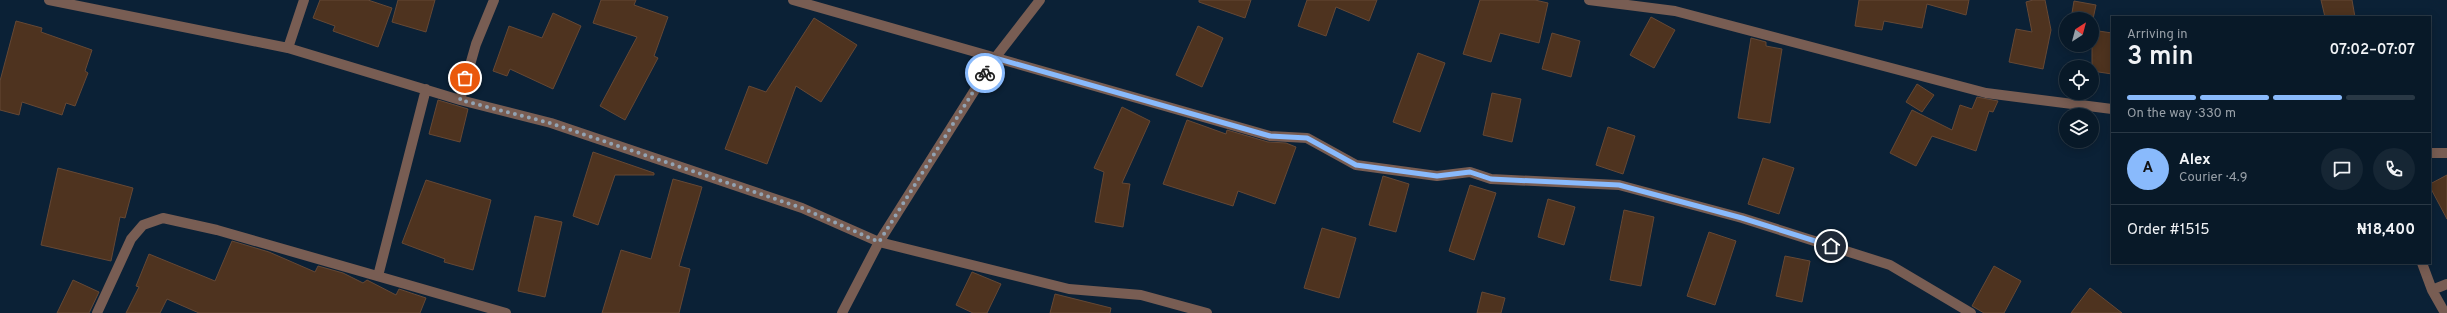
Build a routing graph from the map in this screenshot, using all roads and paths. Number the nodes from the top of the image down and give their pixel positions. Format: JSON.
{"nodes":[{"id":1,"x":49,"y":0,"type":"edge"},
{"id":2,"x":304,"y":0,"type":"edge"},
{"id":3,"x":494,"y":0,"type":"edge"},
{"id":4,"x":793,"y":0,"type":"edge"},
{"id":5,"x":1040,"y":0,"type":"edge"},
{"id":6,"x":1589,"y":0,"type":"edge"},
{"id":7,"x":288,"y":48,"type":"junction"},
{"id":8,"x":995,"y":58,"type":"junction"},
{"id":9,"x":426,"y":89,"type":"junction"},
{"id":10,"x":460,"y":100,"type":"junction"},
{"id":11,"x":2111,"y":109,"type":"edge"},
{"id":12,"x":2431,"y":153,"type":"edge"},
{"id":13,"x":2447,"y":153,"type":"edge"},
{"id":14,"x":879,"y":242,"type":"junction"},
{"id":15,"x":2422,"y":264,"type":"edge"},
{"id":16,"x":378,"y":276,"type":"junction"},
{"id":17,"x":2447,"y":284,"type":"edge"},
{"id":18,"x":2432,"y":290,"type":"junction"},
{"id":19,"x":97,"y":313,"type":"edge"},
{"id":20,"x":506,"y":313,"type":"edge"},
{"id":21,"x":842,"y":313,"type":"edge"},
{"id":22,"x":1207,"y":313,"type":"edge"},
{"id":23,"x":1971,"y":313,"type":"edge"},
{"id":24,"x":2445,"y":313,"type":"edge"}],
"edges":[{"from":1,"to":7,"type":"street"},
{"from":2,"to":7,"type":"street"},
{"from":3,"to":10,"type":"street"},
{"from":4,"to":8,"type":"street"},
{"from":5,"to":8,"type":"street"},
{"from":6,"to":11,"type":"street"},
{"from":7,"to":9,"type":"street"},
{"from":8,"to":14,"type":"street"},
{"from":8,"to":23,"type":"street"},
{"from":9,"to":10,"type":"street"},
{"from":9,"to":16,"type":"street"},
{"from":10,"to":14,"type":"street"},
{"from":12,"to":13,"type":"street"},
{"from":14,"to":21,"type":"street"},
{"from":14,"to":22,"type":"street"},
{"from":15,"to":18,"type":"street"},
{"from":16,"to":19,"type":"street"},
{"from":16,"to":20,"type":"street"},
{"from":17,"to":18,"type":"street"},
{"from":18,"to":24,"type":"street"}]}
